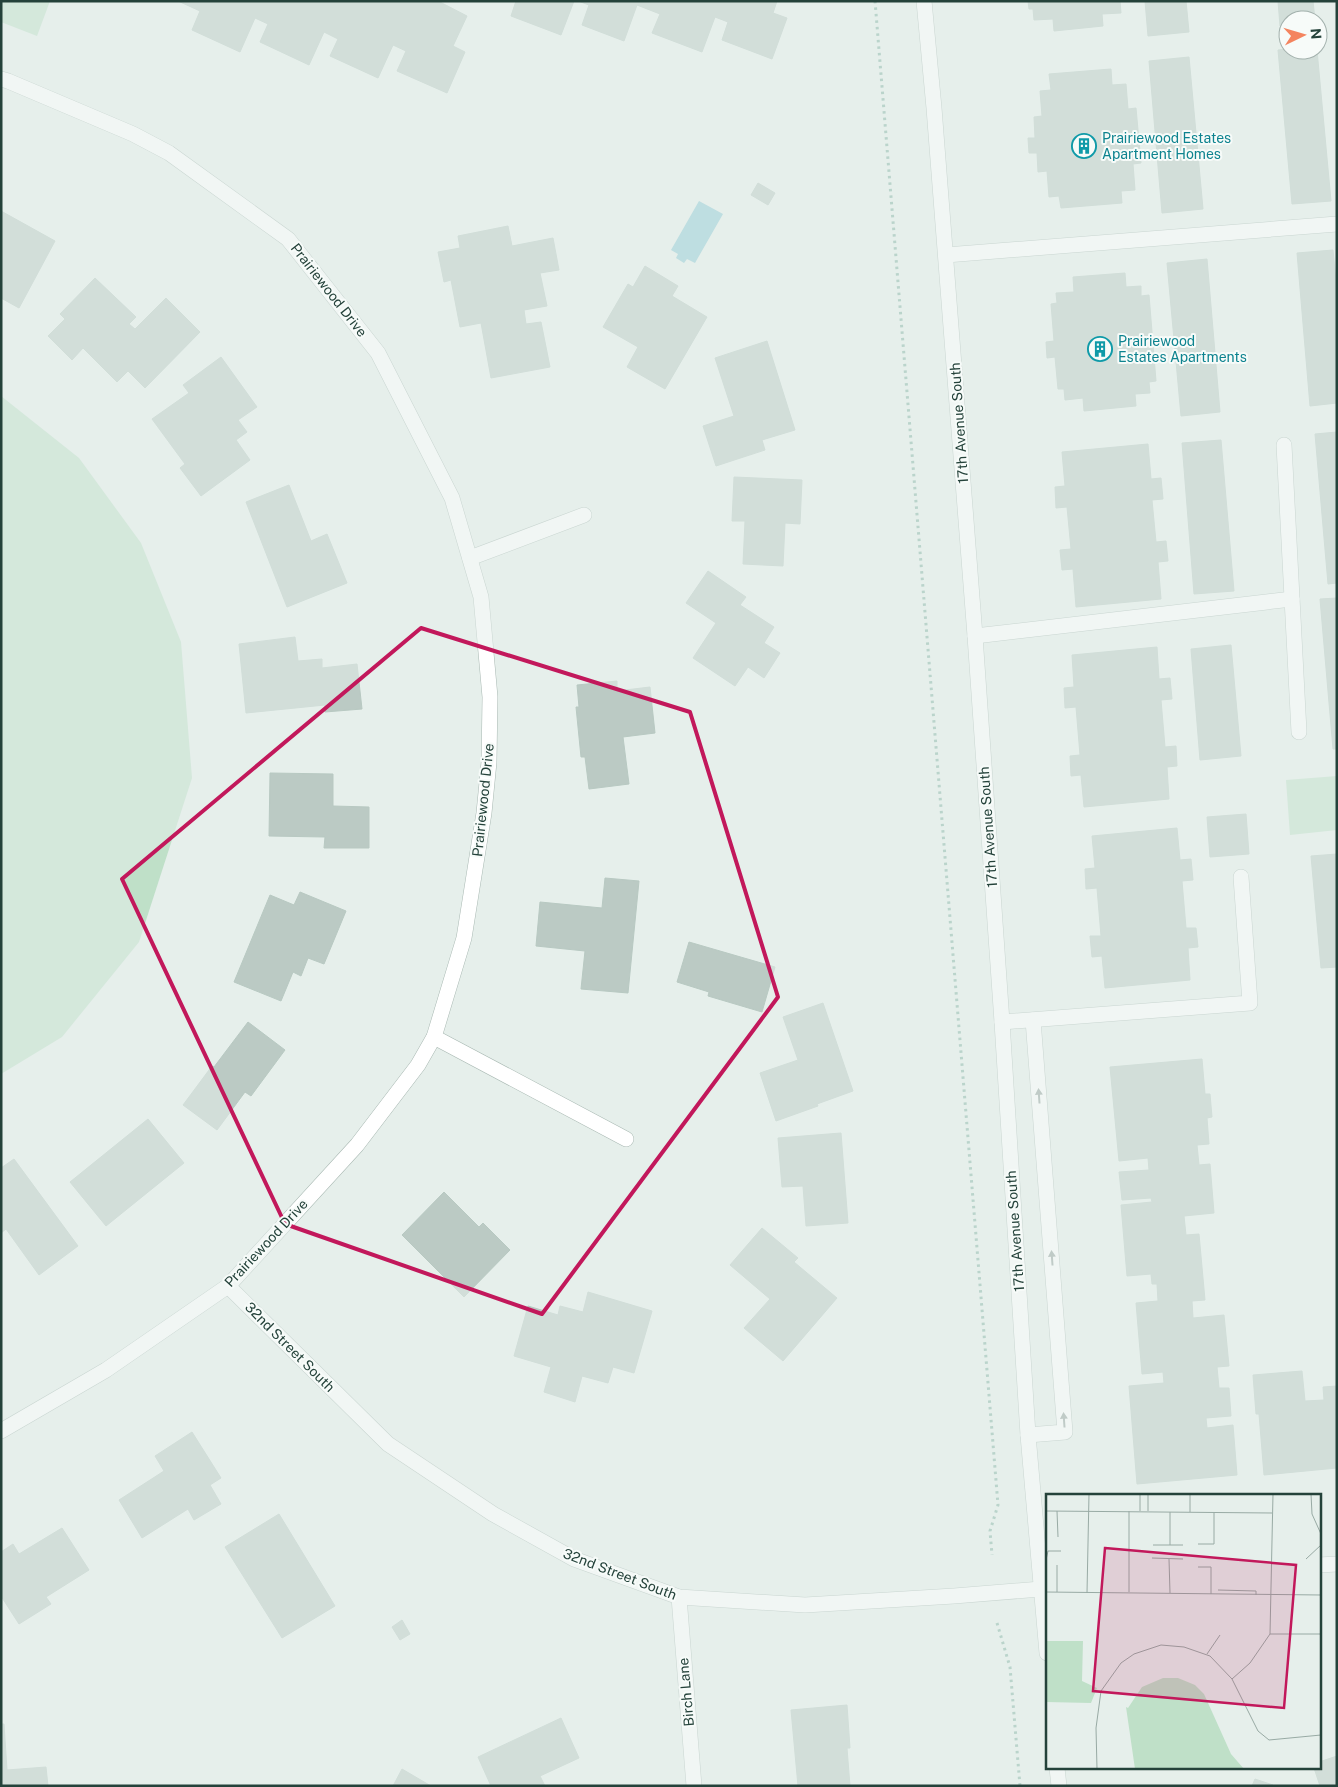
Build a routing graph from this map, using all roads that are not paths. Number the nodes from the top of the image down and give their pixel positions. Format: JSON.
{"nodes":[{"id":1,"x":924,"y":1,"type":"edge"},
{"id":2,"x":1,"y":79,"type":"edge"},
{"id":3,"x":1337,"y":224,"type":"edge"},
{"id":4,"x":946,"y":255,"type":"junction"},
{"id":5,"x":1284,"y":445,"type":"dead end"},
{"id":6,"x":584,"y":516,"type":"dead end"},
{"id":7,"x":470,"y":558,"type":"junction"},
{"id":8,"x":1292,"y":599,"type":"junction"},
{"id":9,"x":975,"y":636,"type":"junction"},
{"id":10,"x":1299,"y":732,"type":"dead end"},
{"id":11,"x":1242,"y":876,"type":"dead end"},
{"id":12,"x":1033,"y":1020,"type":"junction"},
{"id":13,"x":1002,"y":1022,"type":"junction"},
{"id":14,"x":434,"y":1037,"type":"junction"},
{"id":15,"x":626,"y":1139,"type":"dead end"},
{"id":16,"x":228,"y":1286,"type":"junction"},
{"id":17,"x":1,"y":1430,"type":"edge"},
{"id":18,"x":1028,"y":1435,"type":"junction"},
{"id":19,"x":1337,"y":1564,"type":"edge"},
{"id":20,"x":1320,"y":1565,"type":"edge"},
{"id":21,"x":1044,"y":1589,"type":"edge"},
{"id":22,"x":679,"y":1597,"type":"junction"},
{"id":23,"x":1046,"y":1632,"type":"edge"},
{"id":24,"x":1057,"y":1770,"type":"edge"},
{"id":25,"x":694,"y":1786,"type":"edge"},
{"id":26,"x":1059,"y":1786,"type":"edge"}],
"edges":[{"from":1,"to":4,"type":"street","name":"17th Avenue South"},
{"from":2,"to":7,"type":"street","name":"Prairiewood Drive"},
{"from":3,"to":4,"type":"street"},
{"from":4,"to":9,"type":"street","name":"17th Avenue South"},
{"from":5,"to":8,"type":"street"},
{"from":6,"to":7,"type":"street"},
{"from":7,"to":14,"type":"street","name":"Prairiewood Drive"},
{"from":8,"to":9,"type":"street"},
{"from":8,"to":10,"type":"street"},
{"from":9,"to":13,"type":"street","name":"17th Avenue South"},
{"from":11,"to":12,"type":"street"},
{"from":12,"to":13,"type":"street"},
{"from":18,"to":12,"type":"street","one_way":true},
{"from":13,"to":18,"type":"street","name":"17th Avenue South"},
{"from":14,"to":15,"type":"street"},
{"from":14,"to":16,"type":"street","name":"Prairiewood Drive"},
{"from":16,"to":17,"type":"street","name":"Prairiewood Drive"},
{"from":16,"to":22,"type":"street","name":"32nd Street South"},
{"from":18,"to":21,"type":"street","name":"17th Avenue South"},
{"from":19,"to":20,"type":"street"},
{"from":21,"to":22,"type":"street","name":"32nd Street South"},
{"from":21,"to":23,"type":"street","name":"17th Avenue South"},
{"from":22,"to":25,"type":"street","name":"Birch Lane"},
{"from":24,"to":26,"type":"street"}]}
